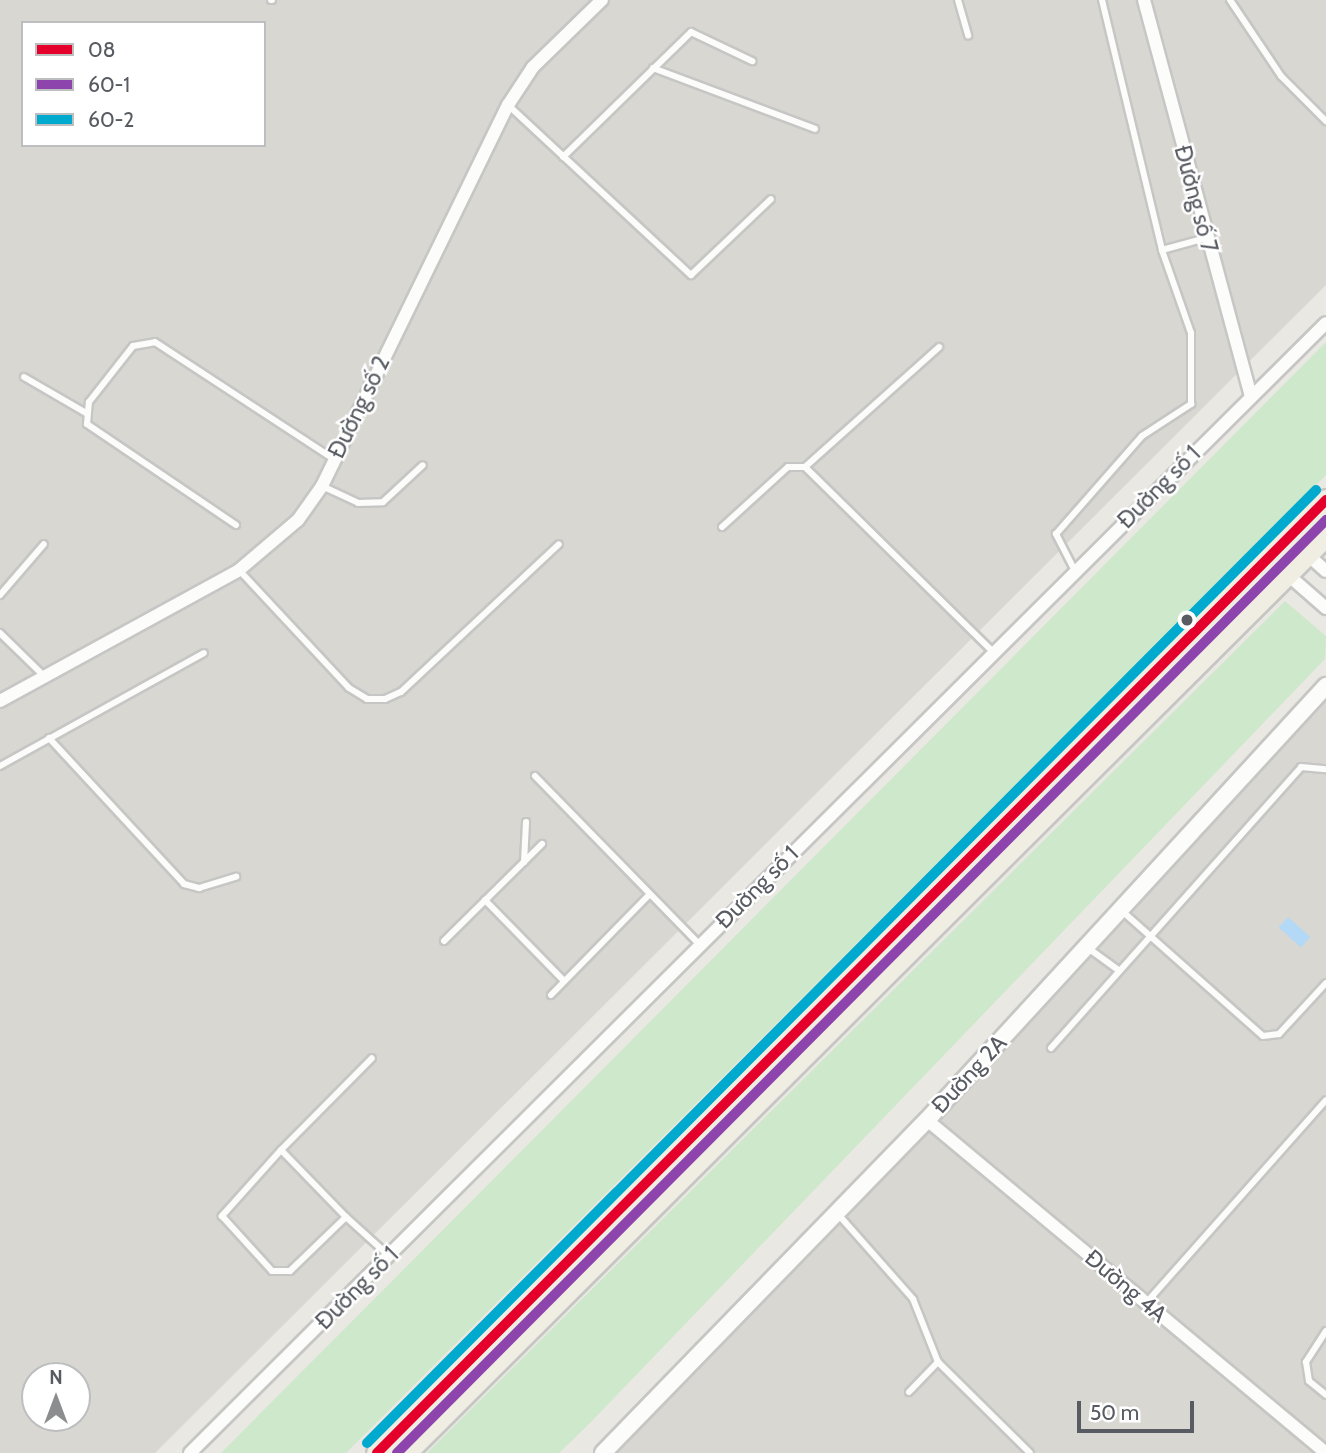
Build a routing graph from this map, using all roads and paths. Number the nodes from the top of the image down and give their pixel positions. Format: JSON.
{"nodes":[{"id":1,"x":602,"y":0,"type":"edge"},
{"id":2,"x":958,"y":0,"type":"edge"},
{"id":3,"x":1102,"y":0,"type":"edge"},
{"id":4,"x":1144,"y":0,"type":"edge"},
{"id":5,"x":1230,"y":0,"type":"edge"},
{"id":6,"x":968,"y":36,"type":"dead end"},
{"id":7,"x":752,"y":61,"type":"dead end"},
{"id":8,"x":653,"y":68,"type":"junction"},
{"id":9,"x":508,"y":105,"type":"junction"},
{"id":10,"x":1326,"y":121,"type":"edge"},
{"id":11,"x":815,"y":129,"type":"dead end"},
{"id":12,"x":563,"y":157,"type":"junction"},
{"id":13,"x":771,"y":199,"type":"dead end"},
{"id":14,"x":1206,"y":238,"type":"junction"},
{"id":15,"x":1161,"y":250,"type":"junction"},
{"id":16,"x":1326,"y":323,"type":"edge"},
{"id":17,"x":939,"y":347,"type":"dead end"},
{"id":18,"x":24,"y":377,"type":"dead end"},
{"id":19,"x":1251,"y":396,"type":"junction"},
{"id":20,"x":86,"y":413,"type":"junction"},
{"id":21,"x":334,"y":459,"type":"junction"},
{"id":22,"x":423,"y":465,"type":"dead end"},
{"id":23,"x":805,"y":467,"type":"junction"},
{"id":24,"x":322,"y":486,"type":"junction"},
{"id":25,"x":1326,"y":500,"type":"edge"},
{"id":26,"x":236,"y":525,"type":"dead end"},
{"id":27,"x":722,"y":527,"type":"dead end"},
{"id":28,"x":1326,"y":535,"type":"edge"},
{"id":29,"x":44,"y":544,"type":"dead end"},
{"id":30,"x":559,"y":544,"type":"dead end"},
{"id":31,"x":1307,"y":554,"type":"junction"},
{"id":32,"x":239,"y":570,"type":"junction"},
{"id":33,"x":1326,"y":570,"type":"edge"},
{"id":34,"x":1075,"y":571,"type":"junction"},
{"id":35,"x":1287,"y":574,"type":"junction"},
{"id":36,"x":0,"y":595,"type":"edge"},
{"id":37,"x":1326,"y":608,"type":"edge"},
{"id":38,"x":0,"y":633,"type":"edge"},
{"id":39,"x":993,"y":652,"type":"junction"},
{"id":40,"x":204,"y":653,"type":"dead end"},
{"id":41,"x":45,"y":677,"type":"junction"},
{"id":42,"x":1326,"y":685,"type":"edge"},
{"id":43,"x":0,"y":701,"type":"edge"},
{"id":44,"x":49,"y":738,"type":"junction"},
{"id":45,"x":0,"y":766,"type":"edge"},
{"id":46,"x":1326,"y":769,"type":"edge"},
{"id":47,"x":535,"y":776,"type":"dead end"},
{"id":48,"x":526,"y":822,"type":"dead end"},
{"id":49,"x":542,"y":844,"type":"dead end"},
{"id":50,"x":524,"y":863,"type":"junction"},
{"id":51,"x":236,"y":877,"type":"dead end"},
{"id":52,"x":650,"y":894,"type":"junction"},
{"id":53,"x":485,"y":900,"type":"junction"},
{"id":54,"x":1121,"y":909,"type":"junction"},
{"id":55,"x":1149,"y":938,"type":"junction"},
{"id":56,"x":444,"y":941,"type":"dead end"},
{"id":57,"x":699,"y":944,"type":"junction"},
{"id":58,"x":1086,"y":946,"type":"junction"},
{"id":59,"x":1118,"y":971,"type":"junction"},
{"id":60,"x":564,"y":981,"type":"junction"},
{"id":61,"x":1326,"y":983,"type":"edge"},
{"id":62,"x":551,"y":995,"type":"dead end"},
{"id":63,"x":1051,"y":1048,"type":"dead end"},
{"id":64,"x":372,"y":1058,"type":"dead end"},
{"id":65,"x":1326,"y":1100,"type":"edge"},
{"id":66,"x":927,"y":1120,"type":"junction"},
{"id":67,"x":281,"y":1150,"type":"junction"},
{"id":68,"x":837,"y":1213,"type":"junction"},
{"id":69,"x":346,"y":1217,"type":"junction"},
{"id":70,"x":390,"y":1256,"type":"junction"},
{"id":71,"x":1146,"y":1303,"type":"junction"},
{"id":72,"x":1326,"y":1331,"type":"edge"},
{"id":73,"x":938,"y":1362,"type":"junction"},
{"id":74,"x":909,"y":1392,"type":"dead end"},
{"id":75,"x":1326,"y":1395,"type":"edge"},
{"id":76,"x":190,"y":1453,"type":"edge"},
{"id":77,"x":377,"y":1453,"type":"edge"},
{"id":78,"x":405,"y":1453,"type":"edge"},
{"id":79,"x":603,"y":1453,"type":"edge"},
{"id":80,"x":1029,"y":1453,"type":"edge"},
{"id":81,"x":1326,"y":1453,"type":"edge"}],
"edges":[{"from":1,"to":9,"type":"street","name":"Đường số 2"},
{"from":2,"to":6,"type":"lane"},
{"from":3,"to":15,"type":"lane"},
{"from":4,"to":14,"type":"street","name":"Đường số 7"},
{"from":5,"to":10,"type":"lane"},
{"from":7,"to":8,"type":"lane"},
{"from":8,"to":11,"type":"lane"},
{"from":8,"to":12,"type":"lane"},
{"from":9,"to":12,"type":"lane"},
{"from":9,"to":21,"type":"street","name":"Đường số 2"},
{"from":12,"to":13,"type":"lane"},
{"from":14,"to":15,"type":"lane"},
{"from":14,"to":19,"type":"street","name":"Đường số 7"},
{"from":15,"to":34,"type":"lane"},
{"from":16,"to":19,"type":"street","name":"Đường số 1"},
{"from":17,"to":23,"type":"lane"},
{"from":18,"to":20,"type":"lane"},
{"from":19,"to":34,"type":"street","name":"Đường số 1"},
{"from":20,"to":21,"type":"lane"},
{"from":20,"to":26,"type":"lane"},
{"from":21,"to":24,"type":"street","name":"Đường số 2"},
{"from":22,"to":24,"type":"lane"},
{"from":23,"to":27,"type":"lane"},
{"from":23,"to":39,"type":"lane"},
{"from":24,"to":32,"type":"street","name":"Đường số 2"},
{"from":25,"to":77,"type":"highway"},
{"from":28,"to":31,"type":"highway"},
{"from":29,"to":36,"type":"lane"},
{"from":30,"to":32,"type":"lane"},
{"from":31,"to":33,"type":"street"},
{"from":31,"to":35,"type":"highway"},
{"from":32,"to":41,"type":"street","name":"Đường số 2"},
{"from":34,"to":39,"type":"street","name":"Đường số 1"},
{"from":35,"to":37,"type":"street"},
{"from":35,"to":78,"type":"highway"},
{"from":38,"to":41,"type":"lane"},
{"from":39,"to":57,"type":"street","name":"Đường số 1"},
{"from":40,"to":44,"type":"lane"},
{"from":41,"to":43,"type":"street","name":"Đường số 2"},
{"from":42,"to":54,"type":"street","name":"Đường 2A"},
{"from":44,"to":45,"type":"lane"},
{"from":44,"to":51,"type":"lane"},
{"from":46,"to":55,"type":"lane"},
{"from":47,"to":52,"type":"lane"},
{"from":48,"to":50,"type":"lane"},
{"from":49,"to":50,"type":"lane"},
{"from":50,"to":53,"type":"lane"},
{"from":52,"to":57,"type":"lane"},
{"from":52,"to":60,"type":"lane"},
{"from":53,"to":56,"type":"lane"},
{"from":53,"to":60,"type":"lane"},
{"from":54,"to":55,"type":"lane"},
{"from":54,"to":58,"type":"street","name":"Đường 2A"},
{"from":55,"to":59,"type":"lane"},
{"from":55,"to":61,"type":"lane"},
{"from":57,"to":70,"type":"street","name":"Đường số 1"},
{"from":58,"to":59,"type":"lane"},
{"from":58,"to":66,"type":"street","name":"Đường 2A"},
{"from":59,"to":63,"type":"lane"},
{"from":60,"to":62,"type":"lane"},
{"from":64,"to":67,"type":"lane"},
{"from":65,"to":71,"type":"lane"},
{"from":66,"to":68,"type":"street","name":"Đường 2A"},
{"from":66,"to":71,"type":"street","name":"Đường 4A"},
{"from":67,"to":69,"type":"lane"},
{"from":67,"to":69,"type":"lane"},
{"from":68,"to":73,"type":"lane"},
{"from":68,"to":79,"type":"street","name":"Đường 2A"},
{"from":69,"to":70,"type":"lane"},
{"from":70,"to":76,"type":"street","name":"Đường số 1"},
{"from":71,"to":81,"type":"street","name":"Đường 4A"},
{"from":72,"to":75,"type":"lane"},
{"from":73,"to":74,"type":"lane"},
{"from":73,"to":80,"type":"lane"}]}
